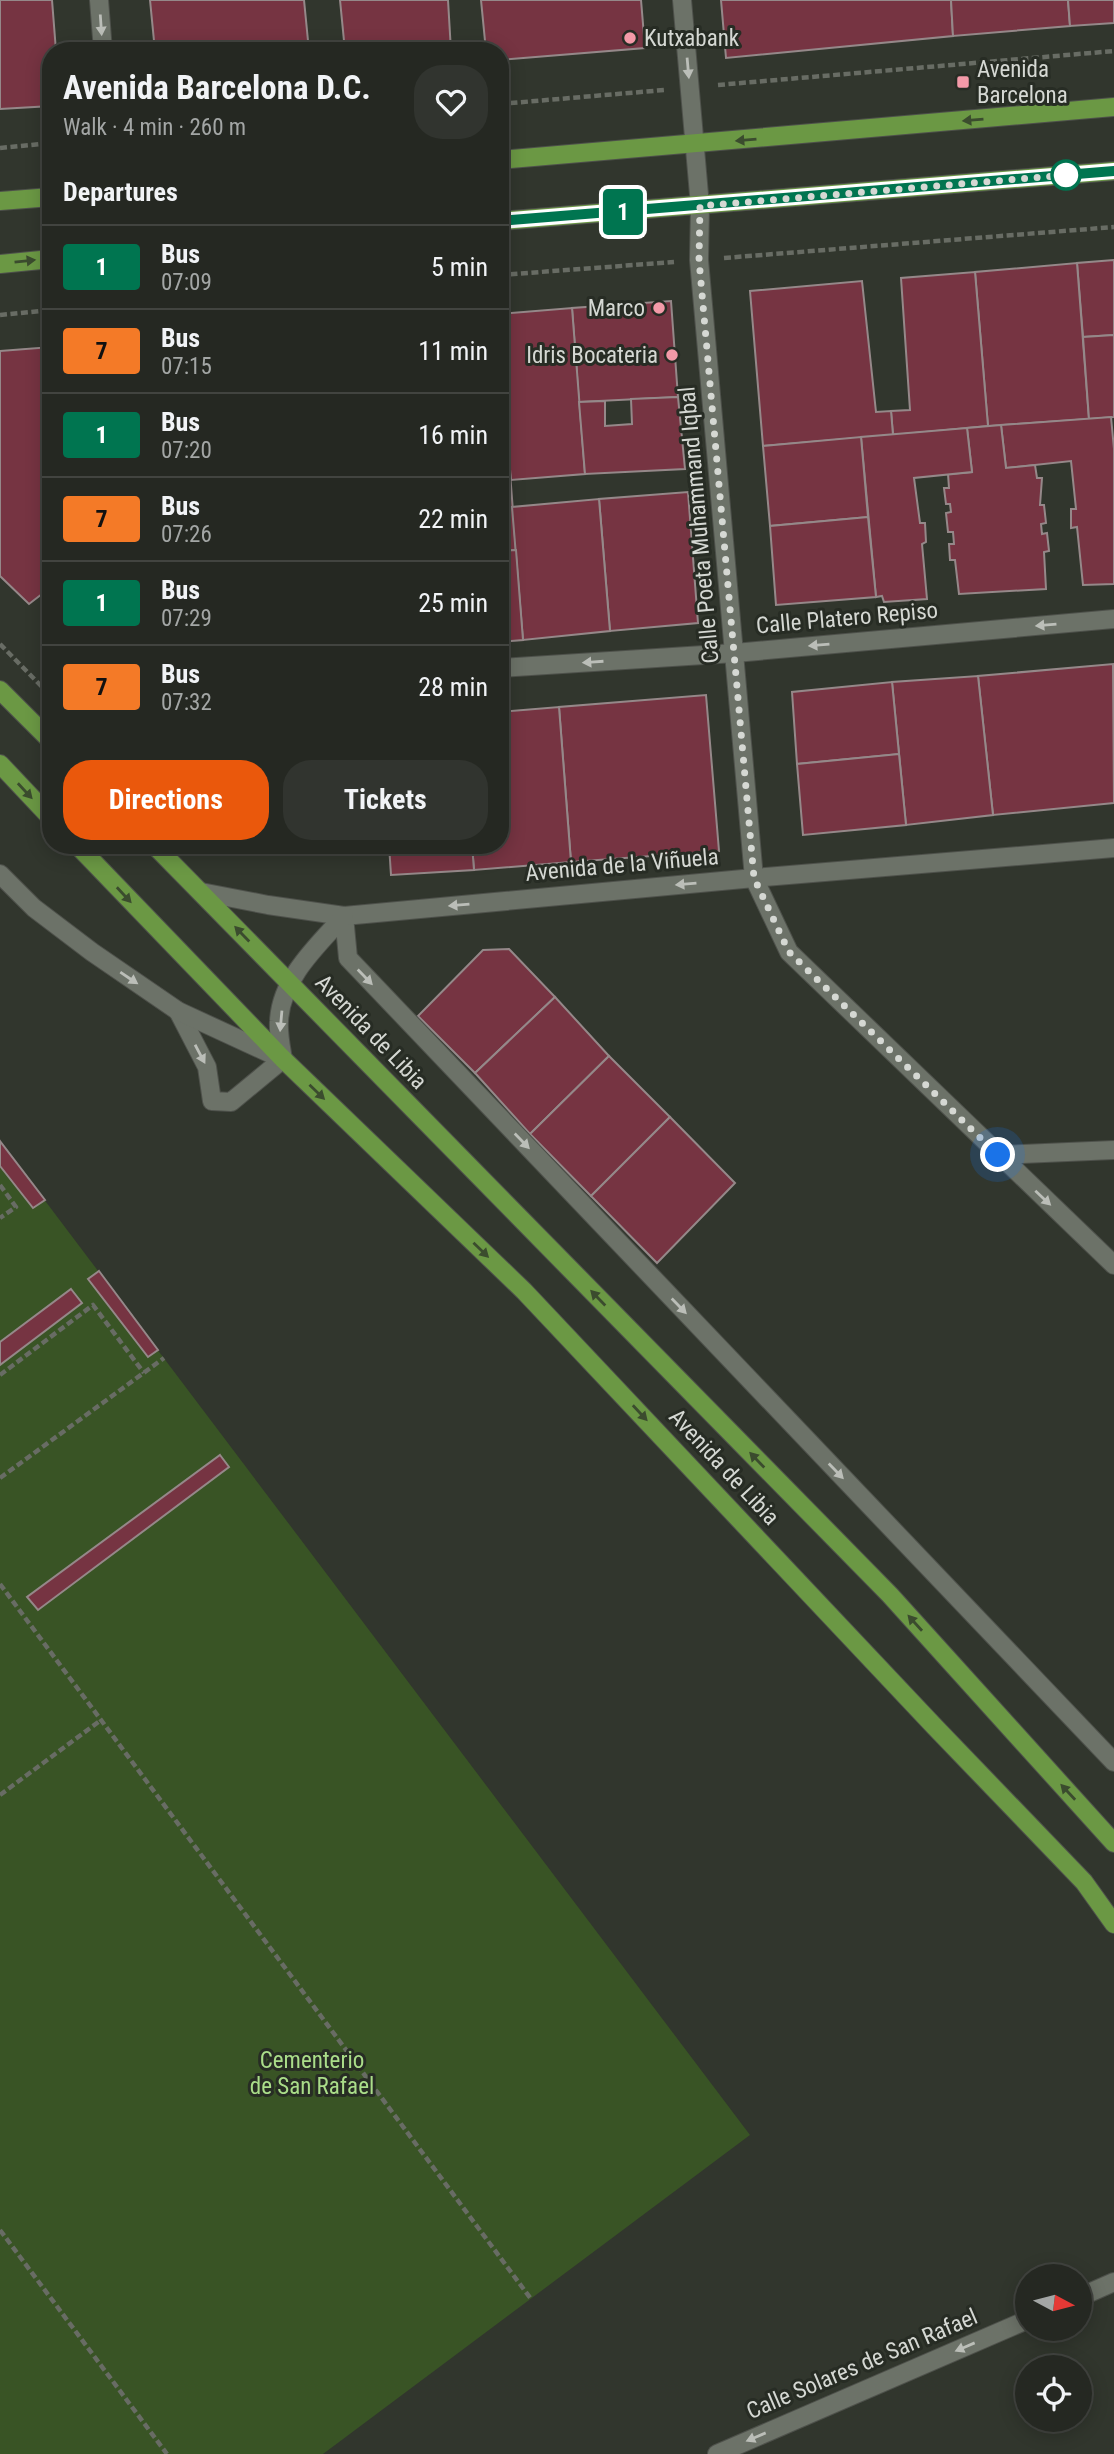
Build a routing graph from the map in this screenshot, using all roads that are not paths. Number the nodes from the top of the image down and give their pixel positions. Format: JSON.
{"nodes":[{"id":1,"x":99,"y":0,"type":"edge"},
{"id":2,"x":682,"y":0,"type":"edge"},
{"id":3,"x":102,"y":42,"type":"edge"},
{"id":4,"x":1114,"y":107,"type":"edge"},
{"id":5,"x":695,"y":144,"type":"junction"},
{"id":6,"x":509,"y":159,"type":"edge"},
{"id":7,"x":1114,"y":172,"type":"edge"},
{"id":8,"x":42,"y":198,"type":"edge"},
{"id":9,"x":0,"y":201,"type":"edge"},
{"id":10,"x":700,"y":206,"type":"junction"},
{"id":11,"x":509,"y":220,"type":"edge"},
{"id":12,"x":42,"y":259,"type":"edge"},
{"id":13,"x":0,"y":264,"type":"edge"},
{"id":14,"x":1114,"y":619,"type":"edge"},
{"id":15,"x":735,"y":653,"type":"junction"},
{"id":16,"x":509,"y":667,"type":"edge"},
{"id":17,"x":0,"y":690,"type":"edge"},
{"id":18,"x":42,"y":732,"type":"edge"},
{"id":19,"x":0,"y":764,"type":"edge"},
{"id":20,"x":42,"y":808,"type":"edge"},
{"id":21,"x":1114,"y":848,"type":"edge"},
{"id":22,"x":86,"y":854,"type":"edge"},
{"id":23,"x":164,"y":854,"type":"edge"},
{"id":24,"x":0,"y":874,"type":"edge"},
{"id":25,"x":754,"y":878,"type":"junction"},
{"id":26,"x":201,"y":892,"type":"junction"},
{"id":27,"x":344,"y":915,"type":"junction"},
{"id":28,"x":289,"y":983,"type":"junction"},
{"id":29,"x":178,"y":1011,"type":"junction"},
{"id":30,"x":283,"y":1059,"type":"junction"},
{"id":31,"x":1114,"y":1150,"type":"edge"},
{"id":32,"x":998,"y":1155,"type":"junction"},
{"id":33,"x":1114,"y":1265,"type":"edge"},
{"id":34,"x":1114,"y":1762,"type":"edge"},
{"id":35,"x":1114,"y":1843,"type":"edge"},
{"id":36,"x":1114,"y":1924,"type":"edge"},
{"id":37,"x":1114,"y":2282,"type":"edge"},
{"id":38,"x":1092,"y":2292,"type":"edge"},
{"id":39,"x":1015,"y":2325,"type":"edge"},
{"id":40,"x":717,"y":2454,"type":"edge"}],
"edges":[{"from":1,"to":3,"type":"street","one_way":true},
{"from":2,"to":5,"type":"street","name":"Calle Poeta Muhammand Iqbal","one_way":true},
{"from":4,"to":5,"type":"main road","one_way":true},
{"from":5,"to":6,"type":"main road"},
{"from":5,"to":10,"type":"street","name":"Calle Poeta Muhammand Iqbal"},
{"from":7,"to":10,"type":"main road"},
{"from":8,"to":9,"type":"main road"},
{"from":10,"to":11,"type":"main road"},
{"from":10,"to":15,"type":"street","name":"Calle Poeta Muhammand Iqbal"},
{"from":13,"to":12,"type":"main road","one_way":true},
{"from":14,"to":15,"type":"street","name":"Calle Platero Repiso","one_way":true},
{"from":15,"to":16,"type":"street","name":"Calle Platero Repiso","one_way":true},
{"from":15,"to":25,"type":"street","name":"Calle Poeta Muhammand Iqbal"},
{"from":17,"to":18,"type":"main road"},
{"from":19,"to":20,"type":"main road","one_way":true},
{"from":21,"to":25,"type":"street","name":"Avenida de la Viñuela"},
{"from":22,"to":30,"type":"main road","name":"Avenida de Libia","one_way":true},
{"from":23,"to":26,"type":"main road","name":"Avenida de Libia"},
{"from":24,"to":29,"type":"street","name":"Avenida de Libia","one_way":true},
{"from":25,"to":27,"type":"street","name":"Avenida de la Viñuela","one_way":true},
{"from":25,"to":32,"type":"street"},
{"from":26,"to":27,"type":"street","name":"Avenida de la Viñuela"},
{"from":28,"to":26,"type":"main road","name":"Avenida de Libia","one_way":true},
{"from":27,"to":28,"type":"street"},
{"from":27,"to":34,"type":"street","one_way":true},
{"from":28,"to":30,"type":"street","name":"Avenida de Libia","one_way":true},
{"from":35,"to":28,"type":"main road","name":"Avenida de Libia","one_way":true},
{"from":29,"to":30,"type":"street","name":"Avenida de Libia"},
{"from":29,"to":30,"type":"street","one_way":true},
{"from":30,"to":36,"type":"main road","name":"Avenida de Libia","one_way":true},
{"from":31,"to":32,"type":"street"},
{"from":32,"to":33,"type":"street","one_way":true},
{"from":37,"to":38,"type":"street"},
{"from":39,"to":40,"type":"street","name":"Calle Solares de San Rafael","one_way":true}]}
